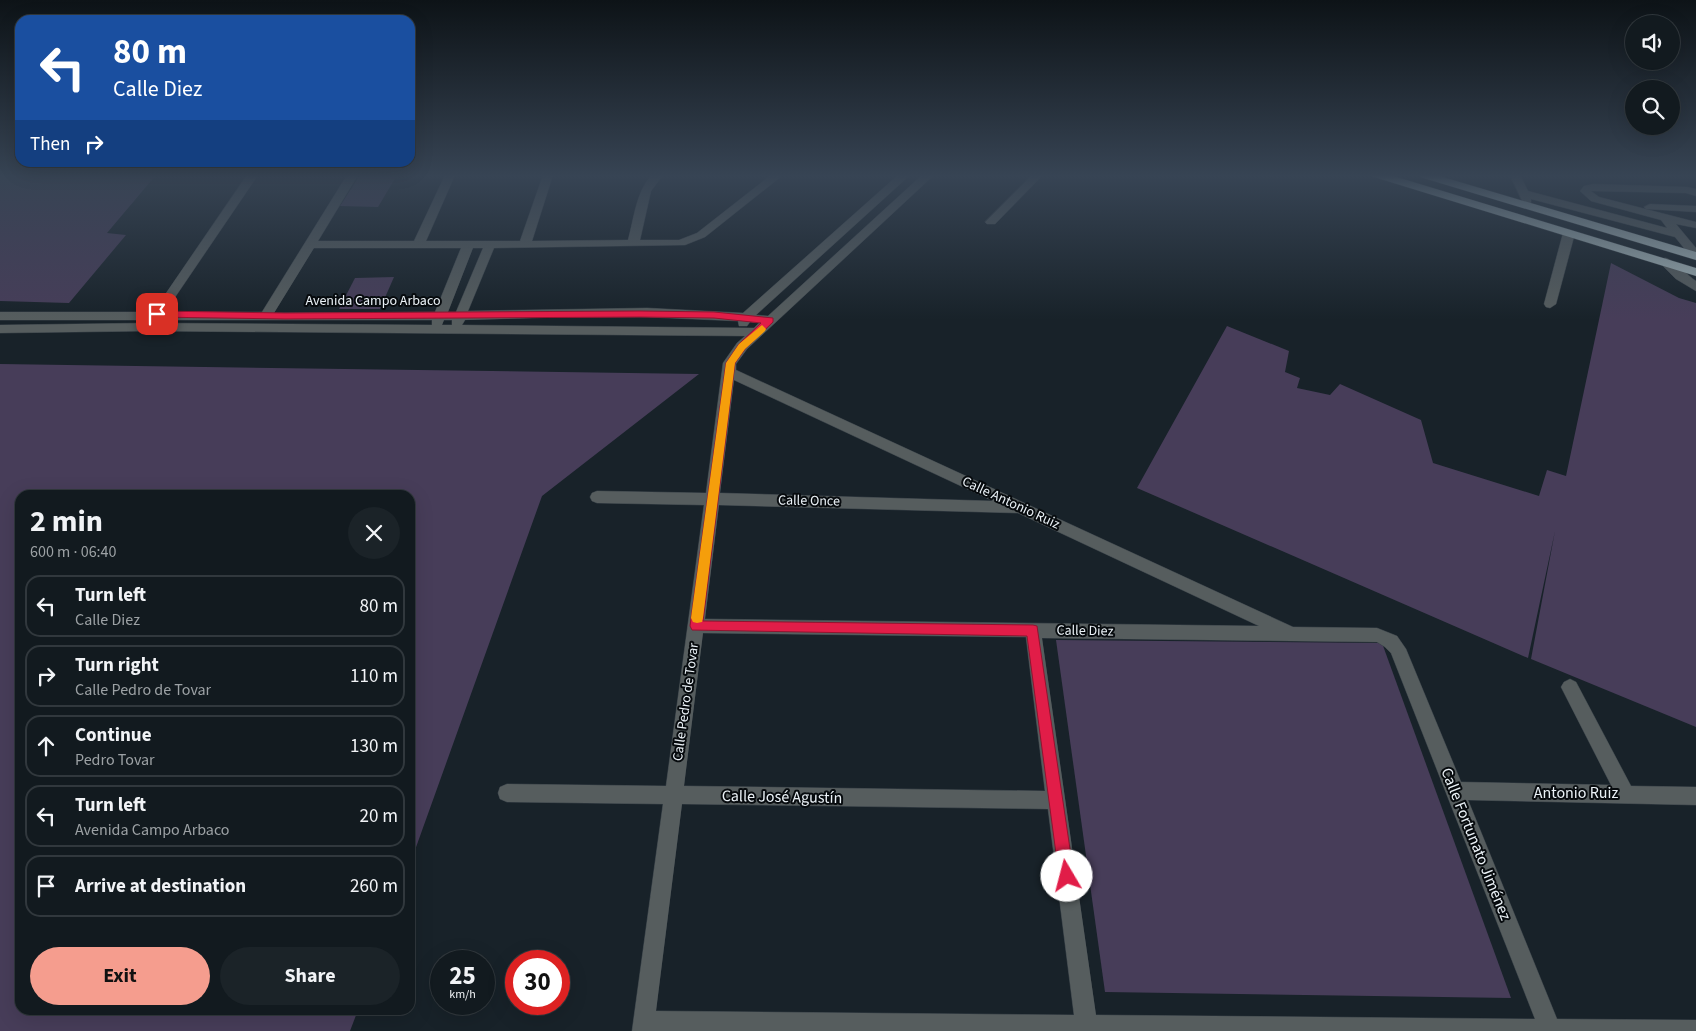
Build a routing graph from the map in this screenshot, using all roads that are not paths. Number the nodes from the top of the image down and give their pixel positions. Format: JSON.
{"nodes":[{"id":1,"x":220,"y":223,"type":"edge"},
{"id":2,"x":324,"y":223,"type":"edge"},
{"id":3,"x":428,"y":223,"type":"edge"},
{"id":4,"x":532,"y":223,"type":"edge"},
{"id":5,"x":638,"y":223,"type":"edge"},
{"id":6,"x":714,"y":223,"type":"edge"},
{"id":7,"x":850,"y":223,"type":"edge"},
{"id":8,"x":876,"y":223,"type":"edge"},
{"id":9,"x":1536,"y":223,"type":"edge"},
{"id":10,"x":1583,"y":223,"type":"edge"},
{"id":11,"x":1606,"y":223,"type":"edge"},
{"id":12,"x":1639,"y":223,"type":"edge"},
{"id":13,"x":1670,"y":223,"type":"edge"},
{"id":14,"x":1606,"y":230,"type":"junction"},
{"id":15,"x":1569,"y":233,"type":"junction"},
{"id":16,"x":1680,"y":235,"type":"junction"},
{"id":17,"x":312,"y":244,"type":"junction"},
{"id":18,"x":633,"y":244,"type":"junction"},
{"id":19,"x":418,"y":245,"type":"junction"},
{"id":20,"x":468,"y":245,"type":"junction"},
{"id":21,"x":490,"y":245,"type":"junction"},
{"id":22,"x":524,"y":245,"type":"junction"},
{"id":23,"x":1696,"y":255,"type":"edge"},
{"id":24,"x":1666,"y":262,"type":"junction"},
{"id":25,"x":1696,"y":272,"type":"edge"},
{"id":26,"x":1696,"y":287,"type":"edge"},
{"id":27,"x":1550,"y":304,"type":"dead end"},
{"id":28,"x":157,"y":314,"type":"junction"},
{"id":29,"x":0,"y":316,"type":"edge"},
{"id":30,"x":266,"y":316,"type":"junction"},
{"id":31,"x":440,"y":316,"type":"junction"},
{"id":32,"x":461,"y":316,"type":"junction"},
{"id":33,"x":746,"y":317,"type":"junction"},
{"id":34,"x":770,"y":320,"type":"junction"},
{"id":35,"x":0,"y":329,"type":"edge"},
{"id":36,"x":434,"y":329,"type":"junction"},
{"id":37,"x":454,"y":329,"type":"junction"},
{"id":38,"x":741,"y":339,"type":"junction"},
{"id":39,"x":729,"y":372,"type":"junction"},
{"id":40,"x":596,"y":497,"type":"dead end"},
{"id":41,"x":713,"y":499,"type":"junction"},
{"id":42,"x":1022,"y":508,"type":"junction"},
{"id":43,"x":696,"y":626,"type":"junction"},
{"id":44,"x":1033,"y":630,"type":"junction"},
{"id":45,"x":1293,"y":634,"type":"junction"},
{"id":46,"x":1402,"y":658,"type":"joint"},
{"id":47,"x":1570,"y":687,"type":"dead end"},
{"id":48,"x":1455,"y":791,"type":"junction"},
{"id":49,"x":507,"y":793,"type":"dead end"},
{"id":50,"x":1625,"y":793,"type":"junction"},
{"id":51,"x":674,"y":795,"type":"junction"},
{"id":52,"x":1696,"y":796,"type":"edge"},
{"id":53,"x":1057,"y":800,"type":"junction"},
{"id":54,"x":644,"y":1026,"type":"edge"},
{"id":55,"x":1087,"y":1028,"type":"edge"},
{"id":56,"x":1551,"y":1030,"type":"edge"},
{"id":57,"x":1696,"y":1031,"type":"edge"}],
"edges":[{"from":1,"to":28,"type":"street"},
{"from":2,"to":17,"type":"street"},
{"from":3,"to":19,"type":"street"},
{"from":4,"to":22,"type":"street"},
{"from":5,"to":18,"type":"street"},
{"from":6,"to":18,"type":"street"},
{"from":7,"to":33,"type":"street"},
{"from":8,"to":34,"type":"street"},
{"from":9,"to":15,"type":"highway"},
{"from":10,"to":14,"type":"highway"},
{"from":11,"to":14,"type":"street"},
{"from":12,"to":16,"type":"street"},
{"from":13,"to":16,"type":"street"},
{"from":14,"to":23,"type":"highway"},
{"from":15,"to":24,"type":"highway"},
{"from":15,"to":27,"type":"street"},
{"from":16,"to":23,"type":"street"},
{"from":17,"to":19,"type":"street"},
{"from":17,"to":30,"type":"street"},
{"from":18,"to":22,"type":"street"},
{"from":19,"to":20,"type":"street"},
{"from":20,"to":21,"type":"street"},
{"from":20,"to":31,"type":"street"},
{"from":21,"to":22,"type":"street"},
{"from":21,"to":32,"type":"street"},
{"from":24,"to":25,"type":"highway"},
{"from":24,"to":26,"type":"street"},
{"from":28,"to":29,"type":"street","name":"Avenida Campo Arbaco"},
{"from":28,"to":30,"type":"street","name":"Avenida Campo Arbaco"},
{"from":30,"to":31,"type":"street","name":"Avenida Campo Arbaco"},
{"from":31,"to":32,"type":"street","name":"Avenida Campo Arbaco"},
{"from":31,"to":36,"type":"street"},
{"from":32,"to":33,"type":"street","name":"Avenida Campo Arbaco"},
{"from":32,"to":37,"type":"street"},
{"from":33,"to":34,"type":"street","name":"Avenida Campo Arbaco"},
{"from":33,"to":38,"type":"street"},
{"from":34,"to":38,"type":"street"},
{"from":35,"to":36,"type":"street","name":"Avenida Campo Arbaco"},
{"from":36,"to":37,"type":"street","name":"Avenida Campo Arbaco"},
{"from":37,"to":38,"type":"street","name":"Avenida Campo Arbaco"},
{"from":38,"to":39,"type":"street","name":"Calle Pedro de Tovar"},
{"from":39,"to":41,"type":"street","name":"Calle Pedro de Tovar"},
{"from":39,"to":42,"type":"street","name":"Calle Antonio Ruiz"},
{"from":40,"to":41,"type":"street","name":"Calle Once"},
{"from":41,"to":42,"type":"street","name":"Calle Once"},
{"from":41,"to":43,"type":"street","name":"Calle Pedro de Tovar"},
{"from":42,"to":45,"type":"street","name":"Calle Antonio Ruiz"},
{"from":43,"to":44,"type":"street","name":"Calle Diez"},
{"from":43,"to":51,"type":"street","name":"Calle Pedro de Tovar"},
{"from":44,"to":45,"type":"street","name":"Calle Diez"},
{"from":44,"to":53,"type":"street"},
{"from":45,"to":46,"type":"street","name":"Calle Diez"},
{"from":46,"to":48,"type":"street","name":"Calle Fortunato Jiménez"},
{"from":47,"to":50,"type":"street"},
{"from":48,"to":50,"type":"street","name":"Antonio Ruiz"},
{"from":48,"to":56,"type":"street","name":"Calle Fortunato Jiménez"},
{"from":49,"to":51,"type":"street","name":"Calle José Agustín"},
{"from":50,"to":52,"type":"street","name":"Antonio Ruiz"},
{"from":51,"to":53,"type":"street","name":"Calle José Agustín"},
{"from":51,"to":54,"type":"street","name":"Calle Pedro de Tovar"},
{"from":53,"to":55,"type":"street"},
{"from":54,"to":55,"type":"street"},
{"from":55,"to":56,"type":"street"},
{"from":56,"to":57,"type":"street"}]}
